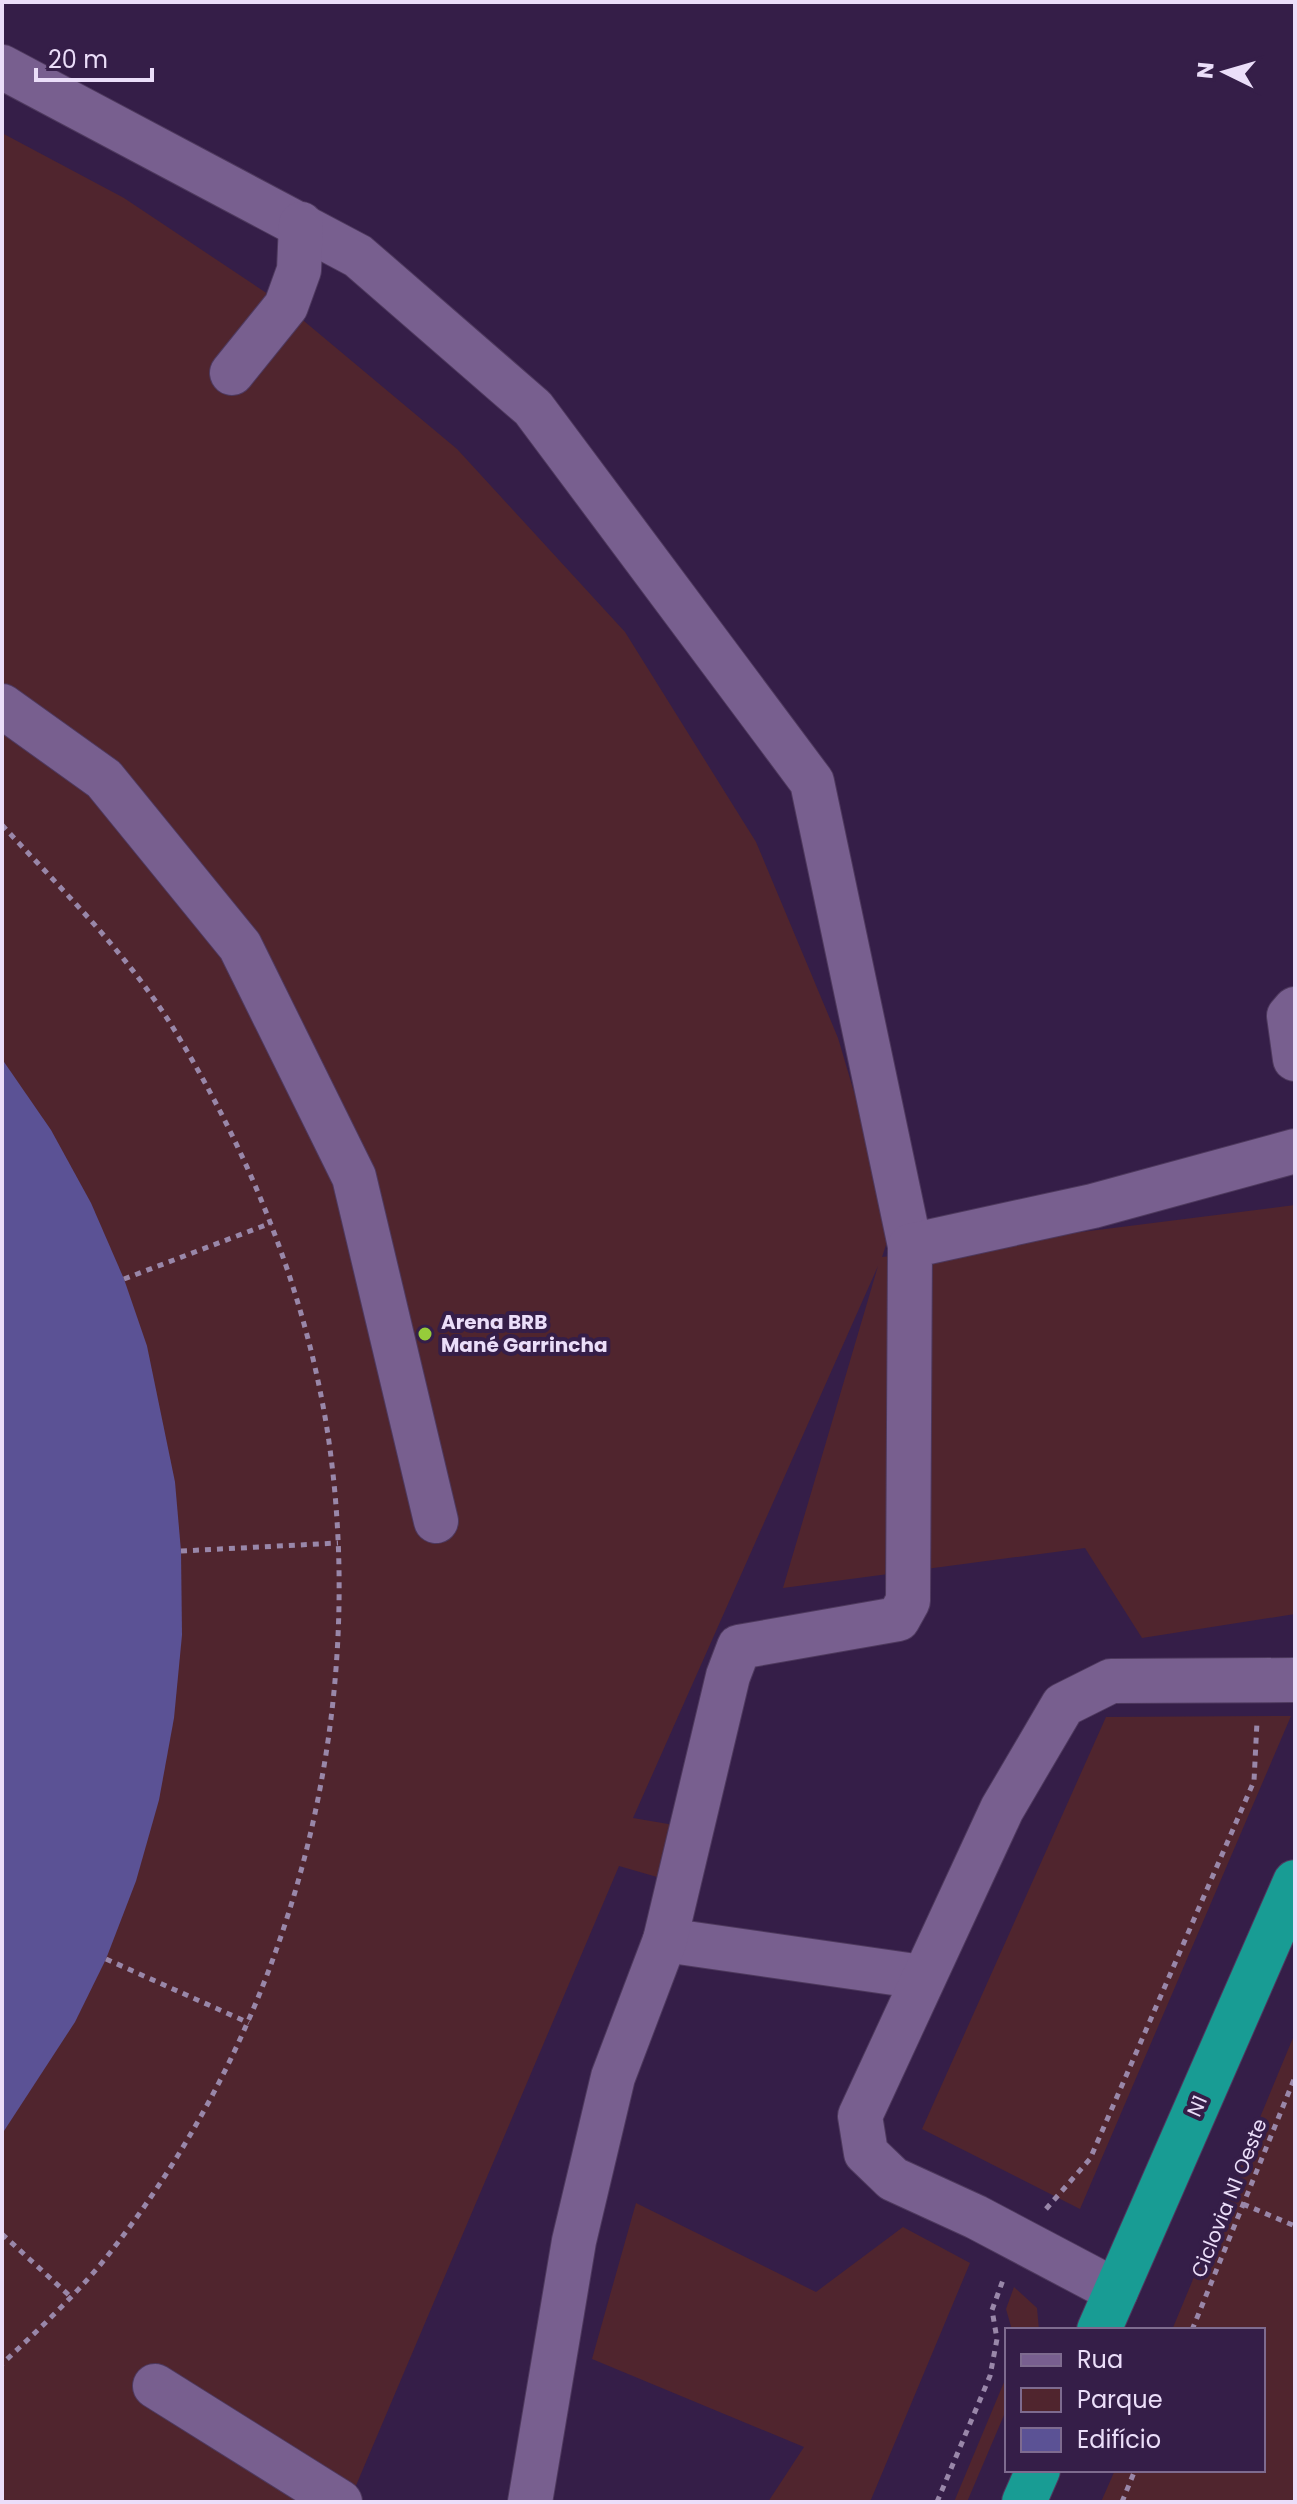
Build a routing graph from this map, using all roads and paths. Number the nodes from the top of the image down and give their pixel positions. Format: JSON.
{"nodes":[{"id":1,"x":2,"y":67,"type":"edge"},
{"id":2,"x":301,"y":224,"type":"junction"},
{"id":3,"x":232,"y":373,"type":"dead end"},
{"id":4,"x":2,"y":706,"type":"edge"},
{"id":5,"x":2,"y":825,"type":"edge"},
{"id":6,"x":1295,"y":1009,"type":"edge"},
{"id":7,"x":1295,"y":1059,"type":"edge"},
{"id":8,"x":1295,"y":1151,"type":"edge"},
{"id":9,"x":271,"y":1223,"type":"junction"},
{"id":10,"x":910,"y":1246,"type":"junction"},
{"id":11,"x":124,"y":1279,"type":"dead end"},
{"id":12,"x":436,"y":1521,"type":"dead end"},
{"id":13,"x":338,"y":1543,"type":"junction"},
{"id":14,"x":181,"y":1551,"type":"dead end"},
{"id":15,"x":1285,"y":1680,"type":"edge"},
{"id":16,"x":1295,"y":1882,"type":"edge"},
{"id":17,"x":665,"y":1940,"type":"junction"},
{"id":18,"x":106,"y":1959,"type":"dead end"},
{"id":19,"x":922,"y":1977,"type":"junction"},
{"id":20,"x":249,"y":2023,"type":"junction"},
{"id":21,"x":1295,"y":2077,"type":"edge"},
{"id":22,"x":1243,"y":2204,"type":"junction"},
{"id":23,"x":1295,"y":2226,"type":"edge"},
{"id":24,"x":2,"y":2234,"type":"edge"},
{"id":25,"x":1013,"y":2261,"type":"junction"},
{"id":26,"x":1116,"y":2291,"type":"junction"},
{"id":27,"x":72,"y":2298,"type":"junction"},
{"id":28,"x":1100,"y":2328,"type":"edge"},
{"id":29,"x":1193,"y":2328,"type":"edge"},
{"id":30,"x":2,"y":2364,"type":"edge"},
{"id":31,"x":155,"y":2386,"type":"dead end"},
{"id":32,"x":1037,"y":2472,"type":"edge"},
{"id":33,"x":1134,"y":2472,"type":"edge"},
{"id":34,"x":340,"y":2502,"type":"edge"},
{"id":35,"x":530,"y":2502,"type":"edge"},
{"id":36,"x":937,"y":2502,"type":"edge"},
{"id":37,"x":1024,"y":2502,"type":"edge"},
{"id":38,"x":1122,"y":2502,"type":"edge"}],
"edges":[{"from":1,"to":2,"type":"lane"},
{"from":2,"to":3,"type":"lane"},
{"from":2,"to":10,"type":"lane"},
{"from":4,"to":12,"type":"lane"},
{"from":5,"to":9,"type":"path"},
{"from":6,"to":7,"type":"lane"},
{"from":8,"to":10,"type":"lane"},
{"from":9,"to":11,"type":"path"},
{"from":9,"to":13,"type":"path"},
{"from":10,"to":17,"type":"lane"},
{"from":13,"to":14,"type":"path"},
{"from":13,"to":20,"type":"path"},
{"from":15,"to":19,"type":"lane"},
{"from":15,"to":25,"type":"path"},
{"from":16,"to":26,"type":"highway","name":"N1"},
{"from":17,"to":19,"type":"lane"},
{"from":17,"to":35,"type":"lane"},
{"from":18,"to":20,"type":"path"},
{"from":19,"to":25,"type":"lane"},
{"from":20,"to":27,"type":"path"},
{"from":21,"to":22,"type":"path","name":"Ciclovia N1 Oeste"},
{"from":22,"to":23,"type":"path"},
{"from":22,"to":29,"type":"path","name":"Ciclovia N1 Oeste"},
{"from":24,"to":27,"type":"path"},
{"from":25,"to":26,"type":"lane"},
{"from":25,"to":36,"type":"path"},
{"from":26,"to":28,"type":"highway","name":"N1"},
{"from":27,"to":30,"type":"path"},
{"from":31,"to":34,"type":"lane"},
{"from":32,"to":37,"type":"highway"},
{"from":33,"to":38,"type":"path"}]}
